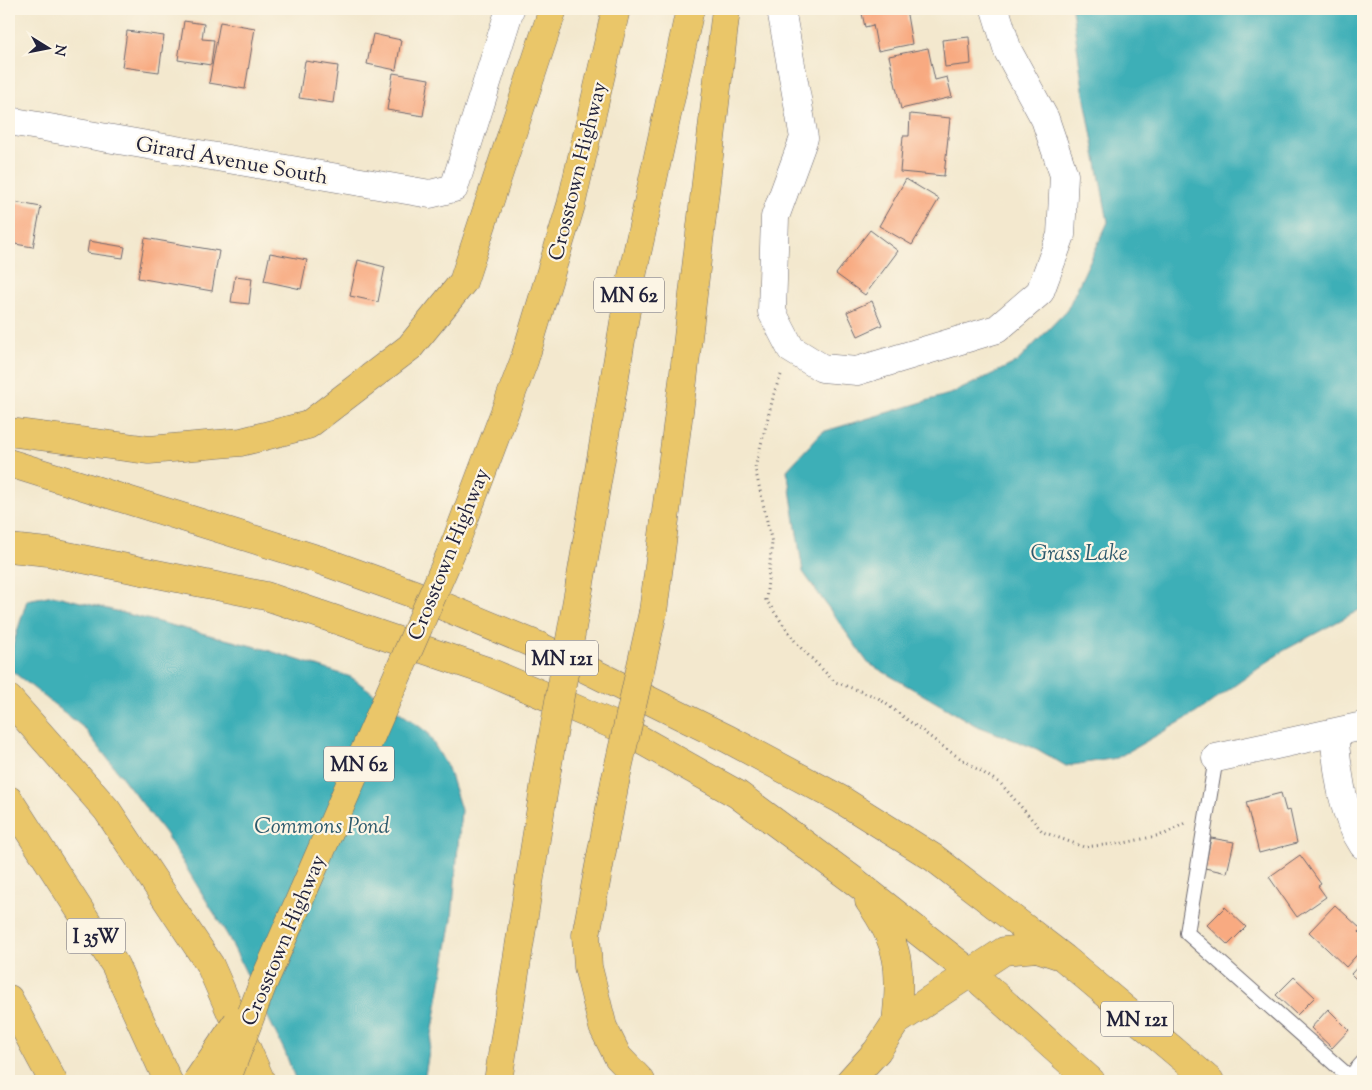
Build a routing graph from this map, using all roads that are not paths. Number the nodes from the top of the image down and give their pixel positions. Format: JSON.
{"nodes":[{"id":1,"x":510,"y":9,"type":"edge"},
{"id":2,"x":554,"y":9,"type":"edge"},
{"id":3,"x":616,"y":9,"type":"edge"},
{"id":4,"x":690,"y":9,"type":"edge"},
{"id":5,"x":726,"y":9,"type":"edge"},
{"id":6,"x":781,"y":9,"type":"edge"},
{"id":7,"x":995,"y":9,"type":"edge"},
{"id":8,"x":9,"y":121,"type":"edge"},
{"id":9,"x":9,"y":432,"type":"edge"},
{"id":10,"x":9,"y":463,"type":"edge"},
{"id":11,"x":9,"y":548,"type":"edge"},
{"id":12,"x":9,"y":699,"type":"edge"},
{"id":13,"x":1363,"y":726,"type":"edge"},
{"id":14,"x":1334,"y":734,"type":"junction"},
{"id":15,"x":1216,"y":758,"type":"joint"},
{"id":16,"x":9,"y":800,"type":"edge"},
{"id":17,"x":1363,"y":845,"type":"edge"},
{"id":18,"x":853,"y":880,"type":"junction"},
{"id":19,"x":1064,"y":958,"type":"junction"},
{"id":20,"x":971,"y":973,"type":"junction"},
{"id":21,"x":262,"y":986,"type":"junction"},
{"id":22,"x":9,"y":1000,"type":"edge"},
{"id":23,"x":896,"y":1022,"type":"junction"},
{"id":24,"x":1363,"y":1062,"type":"edge"},
{"id":25,"x":1350,"y":1080,"type":"edge"},
{"id":26,"x":53,"y":1081,"type":"edge"},
{"id":27,"x":168,"y":1081,"type":"edge"},
{"id":28,"x":197,"y":1081,"type":"edge"},
{"id":29,"x":226,"y":1081,"type":"edge"},
{"id":30,"x":261,"y":1081,"type":"edge"},
{"id":31,"x":498,"y":1081,"type":"edge"},
{"id":32,"x":641,"y":1081,"type":"edge"},
{"id":33,"x":850,"y":1081,"type":"edge"},
{"id":34,"x":1091,"y":1081,"type":"edge"},
{"id":35,"x":1210,"y":1081,"type":"edge"}],
"edges":[{"from":1,"to":8,"type":"street","name":"Girard Avenue South"},
{"from":2,"to":9,"type":"highway"},
{"from":3,"to":21,"type":"highway","name":"Crosstown Highway","number":"MN 62","bridge":true},
{"from":4,"to":31,"type":"highway","number":"MN 62","bridge":true},
{"from":5,"to":32,"type":"highway","bridge":true},
{"from":6,"to":7,"type":"street"},
{"from":10,"to":19,"type":"highway","number":"MN 121"},
{"from":11,"to":18,"type":"highway","number":"MN 121"},
{"from":12,"to":30,"type":"highway"},
{"from":13,"to":14,"type":"street"},
{"from":14,"to":15,"type":"street"},
{"from":14,"to":17,"type":"street"},
{"from":15,"to":25,"type":"lane"},
{"from":16,"to":27,"type":"highway","number":"I 35W"},
{"from":18,"to":20,"type":"highway","number":"MN 121"},
{"from":18,"to":23,"type":"highway"},
{"from":19,"to":20,"type":"highway"},
{"from":19,"to":35,"type":"highway","number":"MN 121"},
{"from":20,"to":23,"type":"highway"},
{"from":20,"to":34,"type":"highway","number":"MN 121"},
{"from":21,"to":28,"type":"highway","bridge":true},
{"from":21,"to":29,"type":"highway","name":"Crosstown Highway","number":"MN 62","bridge":true},
{"from":22,"to":26,"type":"highway"},
{"from":23,"to":33,"type":"highway"},
{"from":24,"to":25,"type":"lane"}]}
